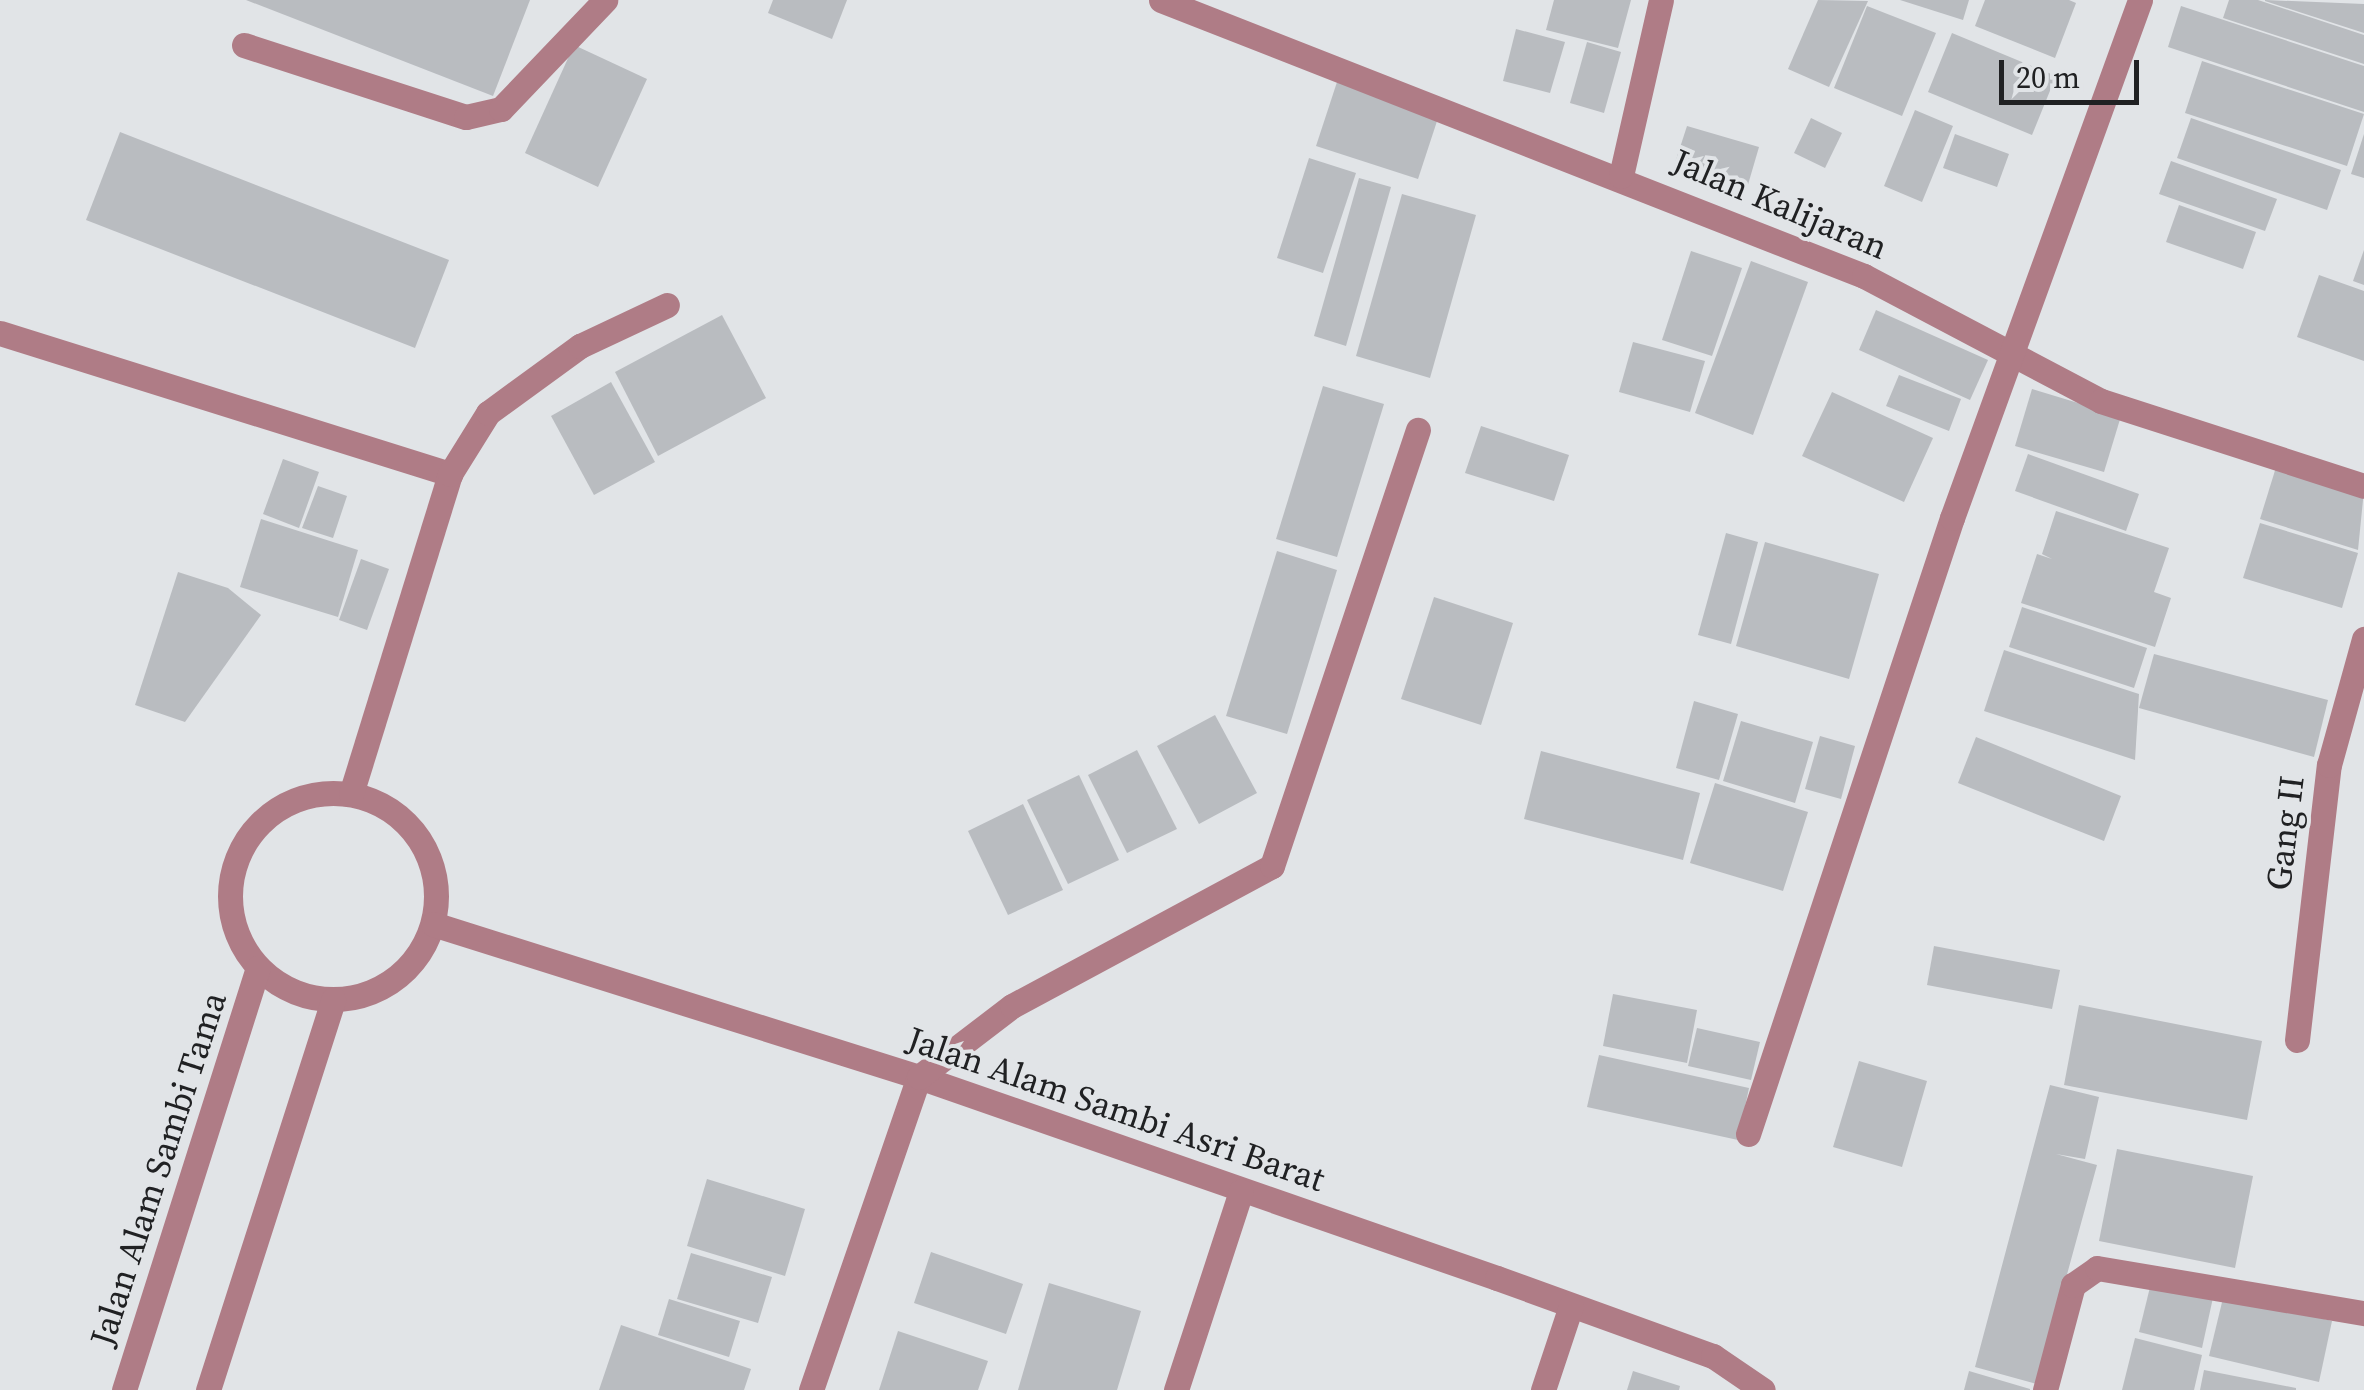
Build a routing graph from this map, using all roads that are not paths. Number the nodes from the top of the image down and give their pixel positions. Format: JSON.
{"nodes":[{"id":1,"x":605,"y":0,"type":"edge"},
{"id":2,"x":1160,"y":0,"type":"edge"},
{"id":3,"x":1661,"y":0,"type":"edge"},
{"id":4,"x":2140,"y":0,"type":"edge"},
{"id":5,"x":244,"y":45,"type":"dead end"},
{"id":6,"x":1621,"y":176,"type":"junction"},
{"id":7,"x":668,"y":305,"type":"dead end"},
{"id":8,"x":0,"y":332,"type":"edge"},
{"id":9,"x":2010,"y":352,"type":"junction"},
{"id":10,"x":1418,"y":430,"type":"dead end"},
{"id":11,"x":450,"y":474,"type":"junction"},
{"id":12,"x":2364,"y":486,"type":"edge"},
{"id":13,"x":2364,"y":638,"type":"edge"},
{"id":14,"x":351,"y":794,"type":"junction"},
{"id":15,"x":433,"y":924,"type":"junction"},
{"id":16,"x":258,"y":968,"type":"junction"},
{"id":17,"x":333,"y":1000,"type":"junction"},
{"id":18,"x":2296,"y":1040,"type":"dead end"},
{"id":19,"x":919,"y":1077,"type":"junction"},
{"id":20,"x":1748,"y":1134,"type":"dead end"},
{"id":21,"x":1241,"y":1191,"type":"junction"},
{"id":22,"x":1571,"y":1306,"type":"junction"},
{"id":23,"x":2364,"y":1313,"type":"edge"},
{"id":24,"x":124,"y":1390,"type":"edge"},
{"id":25,"x":208,"y":1390,"type":"edge"},
{"id":26,"x":811,"y":1390,"type":"edge"},
{"id":27,"x":1176,"y":1390,"type":"edge"},
{"id":28,"x":1543,"y":1390,"type":"edge"},
{"id":29,"x":1764,"y":1390,"type":"edge"},
{"id":30,"x":2045,"y":1390,"type":"edge"}],
"edges":[{"from":1,"to":5,"type":"street"},
{"from":2,"to":6,"type":"street","name":"Jalan Kalijaran"},
{"from":3,"to":6,"type":"street"},
{"from":4,"to":9,"type":"street"},
{"from":6,"to":9,"type":"street","name":"Jalan Kalijaran"},
{"from":7,"to":11,"type":"street"},
{"from":8,"to":11,"type":"street"},
{"from":9,"to":12,"type":"street","name":"Jalan Kalijaran"},
{"from":9,"to":20,"type":"street"},
{"from":10,"to":19,"type":"street"},
{"from":11,"to":14,"type":"street"},
{"from":13,"to":18,"type":"street","name":"Gang II"},
{"from":14,"to":15,"type":"street"},
{"from":14,"to":16,"type":"street"},
{"from":15,"to":17,"type":"street"},
{"from":15,"to":19,"type":"street","name":"Jalan Alam Sambi Asri Barat"},
{"from":16,"to":17,"type":"street"},
{"from":16,"to":24,"type":"street","name":"Jalan Alam Sambi Tama"},
{"from":17,"to":25,"type":"street"},
{"from":19,"to":21,"type":"street","name":"Jalan Alam Sambi Asri Barat"},
{"from":19,"to":26,"type":"street"},
{"from":21,"to":22,"type":"street","name":"Jalan Alam Sambi Asri Barat"},
{"from":21,"to":27,"type":"street"},
{"from":22,"to":28,"type":"street"},
{"from":22,"to":29,"type":"street","name":"Jalan Alam Sambi Asri Barat"},
{"from":23,"to":30,"type":"street"}]}
